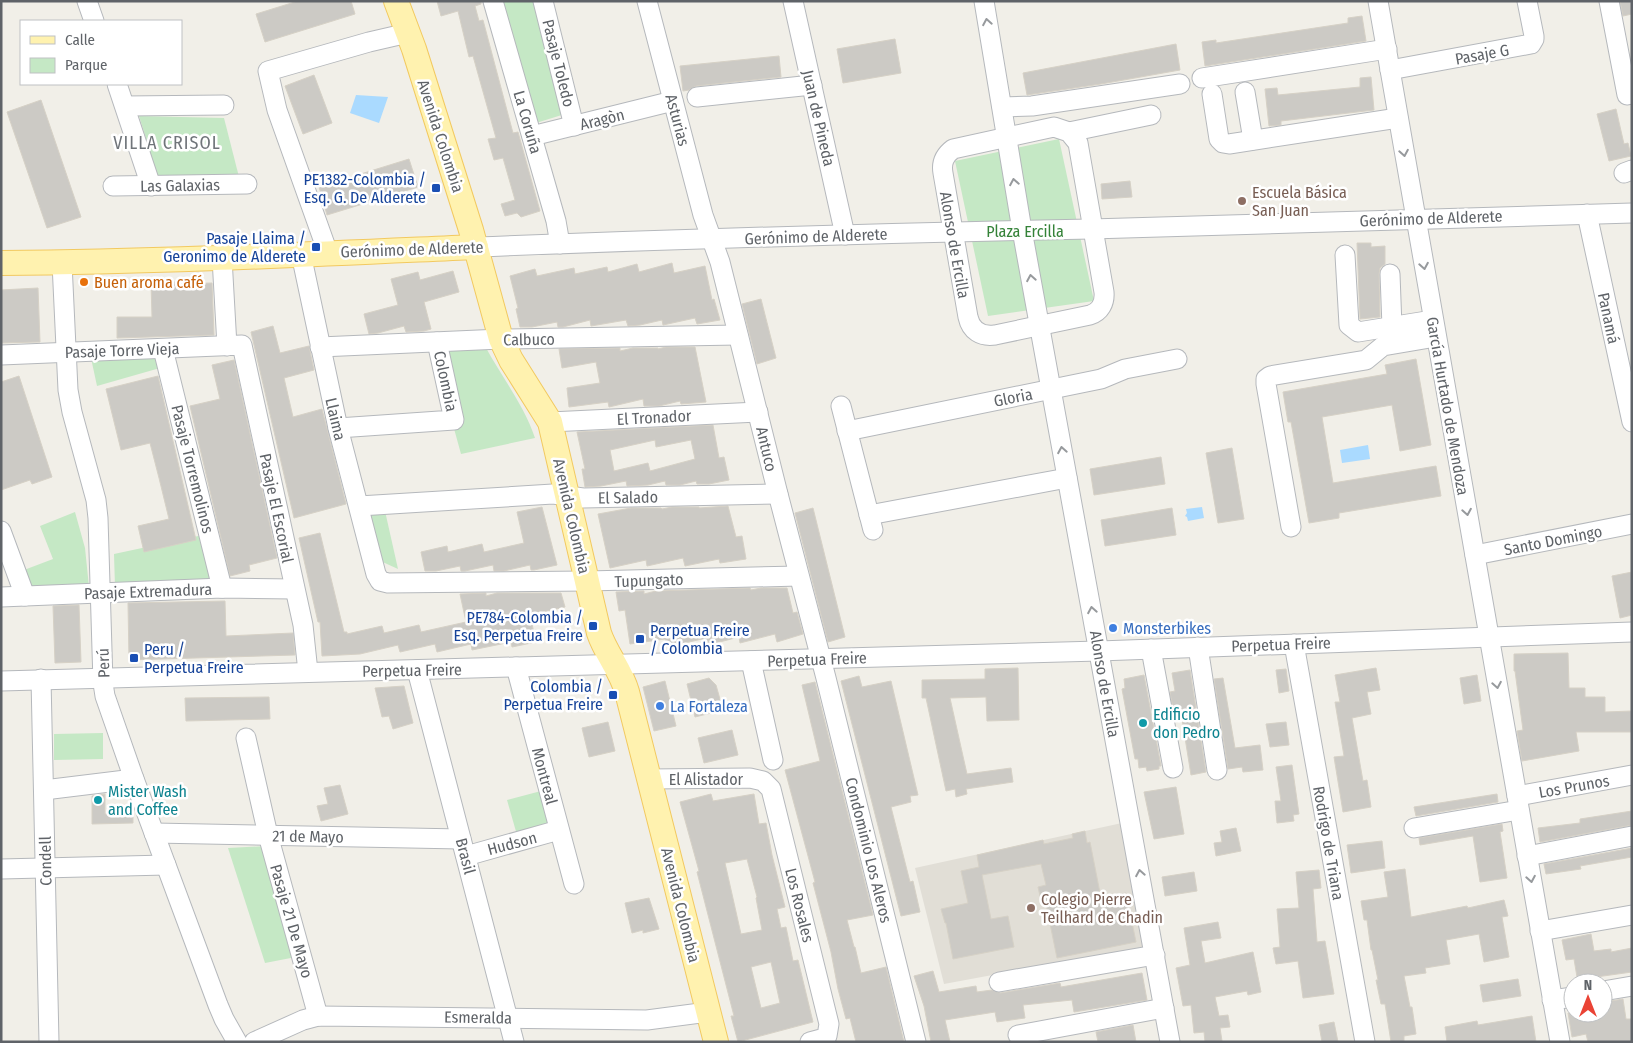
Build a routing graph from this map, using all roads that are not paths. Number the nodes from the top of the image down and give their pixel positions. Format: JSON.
{"nodes":[{"id":1,"x":87,"y":1,"type":"edge"},
{"id":2,"x":396,"y":1,"type":"edge"},
{"id":3,"x":493,"y":1,"type":"edge"},
{"id":4,"x":543,"y":1,"type":"edge"},
{"id":5,"x":647,"y":1,"type":"edge"},
{"id":6,"x":793,"y":1,"type":"edge"},
{"id":7,"x":984,"y":1,"type":"edge"},
{"id":8,"x":1378,"y":1,"type":"edge"},
{"id":9,"x":1527,"y":1,"type":"edge"},
{"id":10,"x":1609,"y":1,"type":"edge"},
{"id":11,"x":94,"y":20,"type":"edge"},
{"id":12,"x":408,"y":33,"type":"junction"},
{"id":13,"x":1386,"y":49,"type":"junction"},
{"id":14,"x":1390,"y":70,"type":"junction"},
{"id":15,"x":1180,"y":84,"type":"dead end"},
{"id":16,"x":117,"y":85,"type":"edge"},
{"id":17,"x":812,"y":85,"type":"junction"},
{"id":18,"x":1245,"y":92,"type":"dead end"},
{"id":19,"x":1630,"y":95,"type":"edge"},
{"id":20,"x":697,"y":97,"type":"dead end"},
{"id":21,"x":673,"y":101,"type":"junction"},
{"id":22,"x":125,"y":106,"type":"junction"},
{"id":23,"x":224,"y":106,"type":"dead end"},
{"id":24,"x":1002,"y":107,"type":"junction"},
{"id":25,"x":1151,"y":115,"type":"dead end"},
{"id":26,"x":1398,"y":118,"type":"junction"},
{"id":27,"x":574,"y":126,"type":"junction"},
{"id":28,"x":1069,"y":132,"type":"junction"},
{"id":29,"x":532,"y":136,"type":"junction"},
{"id":30,"x":1007,"y":138,"type":"junction"},
{"id":31,"x":1254,"y":140,"type":"junction"},
{"id":32,"x":247,"y":184,"type":"dead end"},
{"id":33,"x":113,"y":186,"type":"dead end"},
{"id":34,"x":151,"y":186,"type":"junction"},
{"id":35,"x":1632,"y":213,"type":"edge"},
{"id":36,"x":1587,"y":214,"type":"junction"},
{"id":37,"x":1415,"y":218,"type":"junction"},
{"id":38,"x":1093,"y":229,"type":"junction"},
{"id":39,"x":1022,"y":230,"type":"junction"},
{"id":40,"x":954,"y":231,"type":"junction"},
{"id":41,"x":845,"y":235,"type":"junction"},
{"id":42,"x":711,"y":239,"type":"junction"},
{"id":43,"x":560,"y":244,"type":"junction"},
{"id":44,"x":476,"y":247,"type":"junction"},
{"id":45,"x":328,"y":253,"type":"junction"},
{"id":46,"x":301,"y":254,"type":"junction"},
{"id":47,"x":1345,"y":255,"type":"dead end"},
{"id":48,"x":222,"y":258,"type":"junction"},
{"id":49,"x":1,"y":263,"type":"edge"},
{"id":50,"x":62,"y":263,"type":"junction"},
{"id":51,"x":1390,"y":274,"type":"dead end"},
{"id":52,"x":1040,"y":326,"type":"junction"},
{"id":53,"x":1392,"y":327,"type":"junction"},
{"id":54,"x":1435,"y":329,"type":"junction"},
{"id":55,"x":738,"y":335,"type":"junction"},
{"id":56,"x":501,"y":339,"type":"junction"},
{"id":57,"x":437,"y":342,"type":"junction"},
{"id":58,"x":235,"y":345,"type":"junction"},
{"id":59,"x":320,"y":348,"type":"junction"},
{"id":60,"x":163,"y":349,"type":"junction"},
{"id":61,"x":66,"y":352,"type":"junction"},
{"id":62,"x":1,"y":355,"type":"edge"},
{"id":63,"x":1177,"y":359,"type":"dead end"},
{"id":64,"x":1051,"y":389,"type":"junction"},
{"id":65,"x":840,"y":406,"type":"dead end"},
{"id":66,"x":758,"y":412,"type":"junction"},
{"id":67,"x":550,"y":422,"type":"junction"},
{"id":68,"x":1632,"y":422,"type":"edge"},
{"id":69,"x":338,"y":428,"type":"junction"},
{"id":70,"x":847,"y":431,"type":"junction"},
{"id":71,"x":1068,"y":478,"type":"junction"},
{"id":72,"x":778,"y":494,"type":"junction"},
{"id":73,"x":568,"y":496,"type":"junction"},
{"id":74,"x":359,"y":506,"type":"junction"},
{"id":75,"x":1632,"y":524,"type":"edge"},
{"id":76,"x":1291,"y":527,"type":"dead end"},
{"id":77,"x":1,"y":531,"type":"edge"},
{"id":78,"x":1474,"y":555,"type":"junction"},
{"id":79,"x":799,"y":576,"type":"junction"},
{"id":80,"x":380,"y":581,"type":"joint"},
{"id":81,"x":587,"y":581,"type":"junction"},
{"id":82,"x":222,"y":588,"type":"junction"},
{"id":83,"x":294,"y":589,"type":"junction"},
{"id":84,"x":101,"y":594,"type":"junction"},
{"id":85,"x":25,"y":596,"type":"junction"},
{"id":86,"x":1,"y":597,"type":"edge"},
{"id":87,"x":1632,"y":632,"type":"edge"},
{"id":88,"x":1489,"y":637,"type":"junction"},
{"id":89,"x":1294,"y":644,"type":"junction"},
{"id":90,"x":1198,"y":647,"type":"junction"},
{"id":91,"x":1151,"y":649,"type":"junction"},
{"id":92,"x":1099,"y":651,"type":"junction"},
{"id":93,"x":821,"y":659,"type":"junction"},
{"id":94,"x":751,"y":661,"type":"junction"},
{"id":95,"x":614,"y":665,"type":"junction"},
{"id":96,"x":516,"y":667,"type":"junction"},
{"id":97,"x":417,"y":670,"type":"junction"},
{"id":98,"x":308,"y":672,"type":"junction"},
{"id":99,"x":103,"y":678,"type":"junction"},
{"id":100,"x":1,"y":680,"type":"edge"},
{"id":101,"x":41,"y":680,"type":"junction"},
{"id":102,"x":246,"y":738,"type":"dead end"},
{"id":103,"x":773,"y":760,"type":"dead end"},
{"id":104,"x":1173,"y":768,"type":"dead end"},
{"id":105,"x":1217,"y":770,"type":"dead end"},
{"id":106,"x":1632,"y":775,"type":"edge"},
{"id":107,"x":134,"y":779,"type":"junction"},
{"id":108,"x":649,"y":779,"type":"junction"},
{"id":109,"x":763,"y":781,"type":"joint"},
{"id":110,"x":44,"y":790,"type":"junction"},
{"id":111,"x":1518,"y":803,"type":"junction"},
{"id":112,"x":1414,"y":828,"type":"dead end"},
{"id":113,"x":559,"y":830,"type":"junction"},
{"id":114,"x":154,"y":833,"type":"junction"},
{"id":115,"x":268,"y":835,"type":"junction"},
{"id":116,"x":1632,"y":836,"type":"edge"},
{"id":117,"x":463,"y":847,"type":"junction"},
{"id":118,"x":1527,"y":856,"type":"junction"},
{"id":119,"x":166,"y":865,"type":"junction"},
{"id":120,"x":45,"y":868,"type":"junction"},
{"id":121,"x":1,"y":869,"type":"edge"},
{"id":122,"x":574,"y":884,"type":"dead end"},
{"id":123,"x":1632,"y":915,"type":"edge"},
{"id":124,"x":1540,"y":931,"type":"junction"},
{"id":125,"x":1155,"y":956,"type":"junction"},
{"id":126,"x":999,"y":982,"type":"dead end"},
{"id":127,"x":1632,"y":986,"type":"edge"},
{"id":128,"x":1613,"y":989,"type":"edge"},
{"id":129,"x":1563,"y":998,"type":"edge"},
{"id":130,"x":1552,"y":1000,"type":"junction"},
{"id":131,"x":1164,"y":1008,"type":"junction"},
{"id":132,"x":708,"y":1012,"type":"junction"},
{"id":133,"x":318,"y":1016,"type":"junction"},
{"id":134,"x":508,"y":1018,"type":"junction"},
{"id":135,"x":1018,"y":1035,"type":"dead end"},
{"id":136,"x":49,"y":1042,"type":"edge"},
{"id":137,"x":237,"y":1042,"type":"edge"},
{"id":138,"x":254,"y":1042,"type":"edge"},
{"id":139,"x":514,"y":1042,"type":"edge"},
{"id":140,"x":716,"y":1042,"type":"edge"},
{"id":141,"x":810,"y":1042,"type":"edge"},
{"id":142,"x":916,"y":1042,"type":"edge"},
{"id":143,"x":1170,"y":1042,"type":"edge"},
{"id":144,"x":1364,"y":1042,"type":"edge"},
{"id":145,"x":1560,"y":1042,"type":"edge"}],
"edges":[{"from":1,"to":11,"type":"street"},
{"from":2,"to":12,"type":"main road","name":"Avenida Colombia"},
{"from":3,"to":29,"type":"street","name":"La Coruña"},
{"from":4,"to":27,"type":"street","name":"Pasaje Toledo"},
{"from":5,"to":21,"type":"street","name":"Asturias"},
{"from":6,"to":17,"type":"street","name":"Juan de Pineda"},
{"from":24,"to":7,"type":"street","name":"Alonso de Ercilla","one_way":true},
{"from":8,"to":13,"type":"street","name":"García Hurtado de Mendoza"},
{"from":9,"to":14,"type":"street","name":"Pasaje G"},
{"from":10,"to":19,"type":"street"},
{"from":12,"to":44,"type":"main road","name":"Avenida Colombia"},
{"from":12,"to":45,"type":"street"},
{"from":13,"to":14,"type":"street","name":"García Hurtado de Mendoza"},
{"from":13,"to":31,"type":"street"},
{"from":14,"to":26,"type":"street","name":"García Hurtado de Mendoza"},
{"from":15,"to":24,"type":"street"},
{"from":16,"to":22,"type":"street"},
{"from":17,"to":20,"type":"street"},
{"from":17,"to":41,"type":"street","name":"Juan de Pineda"},
{"from":18,"to":31,"type":"street"},
{"from":21,"to":27,"type":"street","name":"Aragòn"},
{"from":21,"to":42,"type":"street","name":"Asturias"},
{"from":22,"to":23,"type":"street"},
{"from":22,"to":34,"type":"street"},
{"from":24,"to":30,"type":"street","name":"Alonso de Ercilla"},
{"from":25,"to":28,"type":"street"},
{"from":26,"to":31,"type":"street"},
{"from":26,"to":37,"type":"street","name":"García Hurtado de Mendoza","one_way":true},
{"from":27,"to":29,"type":"street","name":"Aragòn"},
{"from":28,"to":30,"type":"street","name":"Alonso de Ercilla"},
{"from":28,"to":38,"type":"street","name":"Alonso de Ercilla"},
{"from":29,"to":43,"type":"street","name":"La Coruña"},
{"from":39,"to":30,"type":"street","name":"Alonso de Ercilla","one_way":true},
{"from":30,"to":40,"type":"street","name":"Alonso de Ercilla"},
{"from":32,"to":34,"type":"street","name":"Las Galaxias"},
{"from":33,"to":34,"type":"street","name":"Las Galaxias"},
{"from":35,"to":36,"type":"street","name":"Gerónimo de Alderete"},
{"from":36,"to":37,"type":"street","name":"Gerónimo de Alderete"},
{"from":36,"to":68,"type":"street","name":"Panamá"},
{"from":37,"to":38,"type":"street","name":"Gerónimo de Alderete"},
{"from":37,"to":54,"type":"street","name":"García Hurtado de Mendoza","one_way":true},
{"from":38,"to":39,"type":"street","name":"Gerónimo de Alderete"},
{"from":38,"to":52,"type":"street","name":"Alonso de Ercilla"},
{"from":39,"to":40,"type":"street","name":"Gerónimo de Alderete"},
{"from":52,"to":39,"type":"street","name":"Alonso de Ercilla","one_way":true},
{"from":40,"to":41,"type":"street","name":"Gerónimo de Alderete"},
{"from":40,"to":52,"type":"street","name":"Alonso de Ercilla"},
{"from":41,"to":42,"type":"street","name":"Gerónimo de Alderete"},
{"from":42,"to":43,"type":"street","name":"Gerónimo de Alderete"},
{"from":42,"to":55,"type":"street","name":"Antuco"},
{"from":43,"to":44,"type":"street","name":"Gerónimo de Alderete"},
{"from":44,"to":45,"type":"main road","name":"Gerónimo de Alderete"},
{"from":44,"to":56,"type":"main road","name":"Avenida Colombia"},
{"from":45,"to":46,"type":"main road","name":"Gerónimo de Alderete"},
{"from":46,"to":48,"type":"main road","name":"Gerónimo de Alderete"},
{"from":46,"to":59,"type":"street","name":"Llaima"},
{"from":47,"to":53,"type":"street"},
{"from":48,"to":50,"type":"main road","name":"Gerónimo de Alderete"},
{"from":48,"to":58,"type":"street","name":"Pasaje El Escorial"},
{"from":49,"to":50,"type":"main road","name":"Gerónimo de Alderete"},
{"from":50,"to":61,"type":"street","name":"Perú"},
{"from":51,"to":53,"type":"street"},
{"from":52,"to":64,"type":"street","name":"Alonso de Ercilla"},
{"from":53,"to":54,"type":"street"},
{"from":54,"to":76,"type":"street"},
{"from":54,"to":78,"type":"street","name":"García Hurtado de Mendoza","one_way":true},
{"from":55,"to":56,"type":"street","name":"Calbuco"},
{"from":55,"to":66,"type":"street","name":"Antuco"},
{"from":56,"to":57,"type":"street","name":"Calbuco"},
{"from":56,"to":67,"type":"main road","name":"Avenida Colombia"},
{"from":57,"to":59,"type":"street","name":"Calbuco"},
{"from":57,"to":69,"type":"street","name":"Colombia"},
{"from":58,"to":60,"type":"street","name":"Pasaje Torre Vieja"},
{"from":58,"to":83,"type":"street","name":"Pasaje El Escorial"},
{"from":59,"to":69,"type":"street","name":"Llaima"},
{"from":60,"to":61,"type":"street","name":"Pasaje Torre Vieja"},
{"from":60,"to":82,"type":"street","name":"Pasaje Torremolinos"},
{"from":61,"to":62,"type":"street","name":"Pasaje Torre Vieja"},
{"from":61,"to":84,"type":"street","name":"Perú"},
{"from":63,"to":64,"type":"street","name":"Gloria"},
{"from":64,"to":70,"type":"street","name":"Gloria"},
{"from":71,"to":64,"type":"street","name":"Alonso de Ercilla","one_way":true},
{"from":65,"to":70,"type":"street"},
{"from":66,"to":67,"type":"street","name":"El Tronador"},
{"from":66,"to":72,"type":"street","name":"Antuco"},
{"from":67,"to":73,"type":"main road","name":"Avenida Colombia"},
{"from":69,"to":74,"type":"street","name":"Llaima"},
{"from":70,"to":71,"type":"street"},
{"from":92,"to":71,"type":"street","name":"Alonso de Ercilla","one_way":true},
{"from":72,"to":73,"type":"street","name":"El Salado"},
{"from":72,"to":79,"type":"street","name":"Antuco"},
{"from":73,"to":74,"type":"street","name":"El Salado"},
{"from":73,"to":81,"type":"main road","name":"Avenida Colombia"},
{"from":74,"to":80,"type":"street","name":"Llaima"},
{"from":75,"to":78,"type":"street","name":"Santo Domingo"},
{"from":77,"to":85,"type":"street"},
{"from":78,"to":88,"type":"street","name":"García Hurtado de Mendoza"},
{"from":79,"to":81,"type":"street","name":"Tupungato"},
{"from":79,"to":93,"type":"street","name":"Antuco"},
{"from":80,"to":81,"type":"street","name":"Tupungato"},
{"from":81,"to":95,"type":"main road","name":"Avenida Colombia"},
{"from":82,"to":83,"type":"street","name":"Pasaje Extremadura"},
{"from":82,"to":84,"type":"street","name":"Pasaje Extremadura"},
{"from":83,"to":98,"type":"street","name":"Pasaje El Escorial"},
{"from":84,"to":85,"type":"street","name":"Pasaje Extremadura"},
{"from":84,"to":99,"type":"street","name":"Perú"},
{"from":85,"to":86,"type":"street","name":"Pasaje Extremadura"},
{"from":87,"to":88,"type":"street","name":"Perpetua Freire"},
{"from":88,"to":89,"type":"street","name":"Perpetua Freire"},
{"from":88,"to":111,"type":"street","name":"García Hurtado de Mendoza","one_way":true},
{"from":89,"to":90,"type":"street","name":"Perpetua Freire"},
{"from":89,"to":144,"type":"street","name":"Rodrigo de Triana"},
{"from":90,"to":91,"type":"street","name":"Perpetua Freire"},
{"from":90,"to":105,"type":"street"},
{"from":91,"to":92,"type":"street","name":"Perpetua Freire"},
{"from":91,"to":104,"type":"street"},
{"from":92,"to":93,"type":"street","name":"Perpetua Freire"},
{"from":125,"to":92,"type":"street","name":"Alonso de Ercilla","one_way":true},
{"from":93,"to":94,"type":"street","name":"Perpetua Freire"},
{"from":93,"to":142,"type":"street","name":"Condominio Los Aleros"},
{"from":94,"to":95,"type":"street","name":"Perpetua Freire"},
{"from":94,"to":103,"type":"street"},
{"from":95,"to":96,"type":"street","name":"Perpetua Freire"},
{"from":95,"to":108,"type":"main road","name":"Avenida Colombia"},
{"from":96,"to":97,"type":"street","name":"Perpetua Freire"},
{"from":96,"to":113,"type":"street","name":"Montreal"},
{"from":97,"to":98,"type":"street","name":"Perpetua Freire"},
{"from":97,"to":117,"type":"street","name":"Brasil"},
{"from":98,"to":99,"type":"street","name":"Perpetua Freire"},
{"from":99,"to":101,"type":"street","name":"Perpetua Freire"},
{"from":99,"to":107,"type":"street","name":"Perú"},
{"from":100,"to":101,"type":"street","name":"Perpetua Freire"},
{"from":101,"to":110,"type":"street","name":"Condell"},
{"from":102,"to":115,"type":"street","name":"Pasaje 21 De Mayo"},
{"from":106,"to":111,"type":"street","name":"Los Prunos"},
{"from":107,"to":110,"type":"street"},
{"from":107,"to":114,"type":"street","name":"Perú"},
{"from":108,"to":109,"type":"street","name":"El Alistador"},
{"from":108,"to":132,"type":"main road","name":"Avenida Colombia"},
{"from":109,"to":141,"type":"street","name":"Los Rosales"},
{"from":110,"to":120,"type":"street","name":"Condell"},
{"from":111,"to":112,"type":"street"},
{"from":111,"to":118,"type":"street","name":"García Hurtado de Mendoza"},
{"from":113,"to":117,"type":"street","name":"Hudson"},
{"from":113,"to":122,"type":"street","name":"Montreal"},
{"from":114,"to":115,"type":"street","name":"21 de Mayo"},
{"from":114,"to":119,"type":"street","name":"Perú"},
{"from":115,"to":117,"type":"street","name":"21 de Mayo"},
{"from":115,"to":133,"type":"street","name":"Pasaje 21 De Mayo"},
{"from":116,"to":118,"type":"street"},
{"from":117,"to":134,"type":"street","name":"Brasil"},
{"from":118,"to":124,"type":"street","name":"García Hurtado de Mendoza","one_way":true},
{"from":119,"to":120,"type":"street"},
{"from":119,"to":137,"type":"street","name":"Perú"},
{"from":120,"to":121,"type":"street"},
{"from":120,"to":136,"type":"street","name":"Condell"},
{"from":123,"to":124,"type":"street"},
{"from":124,"to":130,"type":"street","name":"García Hurtado de Mendoza"},
{"from":125,"to":126,"type":"street"},
{"from":125,"to":131,"type":"street","name":"Alonso de Ercilla"},
{"from":127,"to":128,"type":"street"},
{"from":129,"to":130,"type":"street"},
{"from":130,"to":145,"type":"street","name":"García Hurtado de Mendoza"},
{"from":131,"to":135,"type":"street"},
{"from":131,"to":143,"type":"street","name":"Alonso de Ercilla"},
{"from":132,"to":134,"type":"street","name":"Esmeralda"},
{"from":132,"to":140,"type":"main road","name":"Avenida Colombia"},
{"from":133,"to":134,"type":"street","name":"Esmeralda"},
{"from":133,"to":138,"type":"street","name":"Esmeralda"},
{"from":134,"to":139,"type":"street","name":"Brasil"}]}
